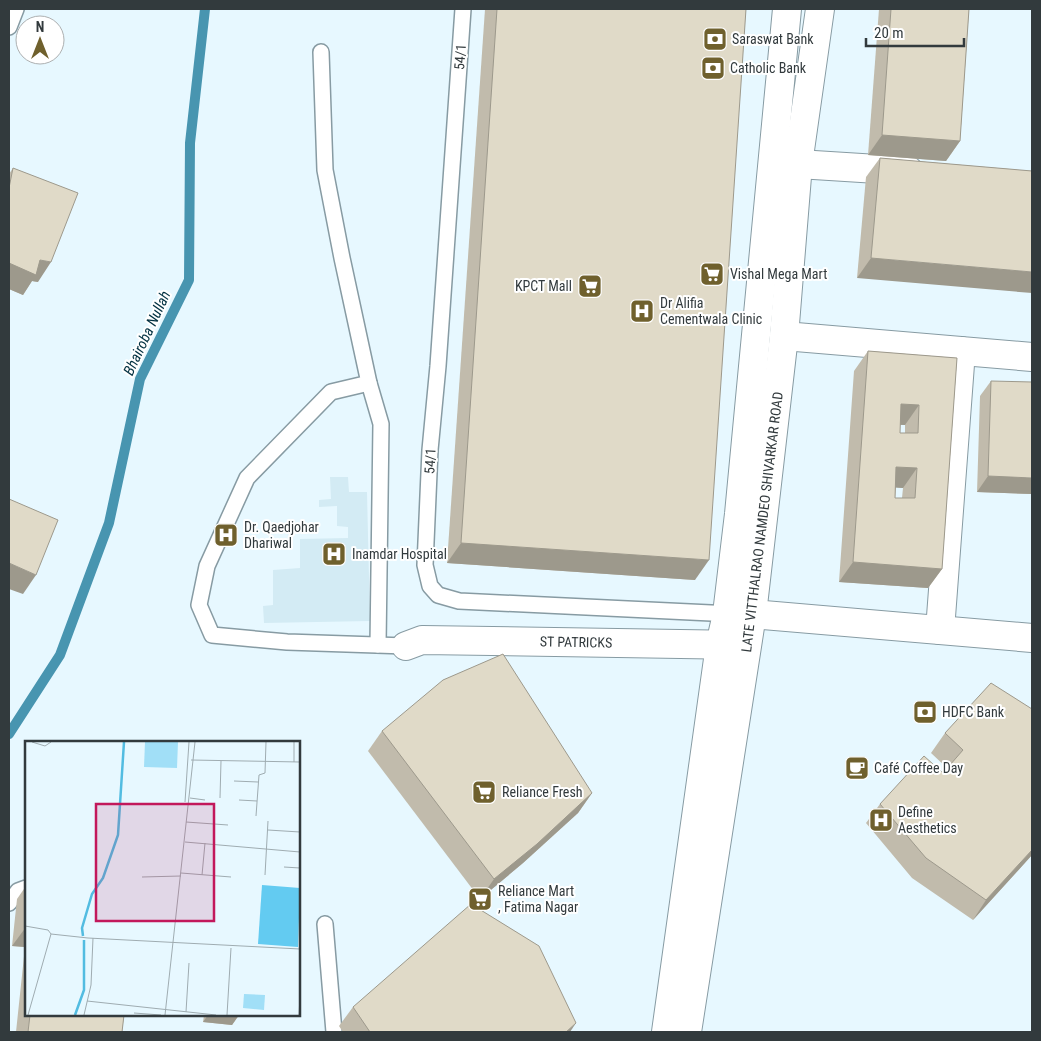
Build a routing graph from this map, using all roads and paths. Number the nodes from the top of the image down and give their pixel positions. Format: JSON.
{"nodes":[{"id":1,"x":16,"y":9,"type":"edge"},
{"id":2,"x":463,"y":9,"type":"edge"},
{"id":3,"x":787,"y":9,"type":"edge"},
{"id":4,"x":820,"y":9,"type":"edge"},
{"id":5,"x":9,"y":27,"type":"edge"},
{"id":6,"x":321,"y":52,"type":"dead end"},
{"id":7,"x":798,"y":164,"type":"junction"},
{"id":8,"x":935,"y":172,"type":"edge"},
{"id":9,"x":784,"y":336,"type":"junction"},
{"id":10,"x":961,"y":351,"type":"junction"},
{"id":11,"x":1032,"y":357,"type":"edge"},
{"id":12,"x":369,"y":383,"type":"junction"},
{"id":13,"x":740,"y":614,"type":"junction"},
{"id":14,"x":940,"y":630,"type":"junction"},
{"id":15,"x":1032,"y":638,"type":"edge"},
{"id":16,"x":748,"y":644,"type":"junction"},
{"id":17,"x":378,"y":645,"type":"junction"},
{"id":18,"x":720,"y":645,"type":"junction"},
{"id":19,"x":406,"y":646,"type":"joint"},
{"id":20,"x":25,"y":888,"type":"edge"},
{"id":21,"x":9,"y":902,"type":"edge"},
{"id":22,"x":325,"y":924,"type":"dead end"},
{"id":23,"x":334,"y":1032,"type":"edge"},
{"id":24,"x":666,"y":1032,"type":"edge"},
{"id":25,"x":687,"y":1032,"type":"edge"}],
"edges":[{"from":1,"to":5,"type":"lane"},
{"from":2,"to":13,"type":"lane","name":"54/1"},
{"from":3,"to":13,"type":"main road","name":"LATE VITTHALRAO NAMDEO SHIVARKAR ROAD"},
{"from":4,"to":7,"type":"main road","name":"LATE VITTHALRAO NAMDEO SHIVARKAR ROAD"},
{"from":6,"to":12,"type":"lane"},
{"from":7,"to":8,"type":"main road"},
{"from":7,"to":9,"type":"main road","name":"LATE VITTHALRAO NAMDEO SHIVARKAR ROAD"},
{"from":9,"to":10,"type":"main road"},
{"from":9,"to":13,"type":"main road","name":"LATE VITTHALRAO NAMDEO SHIVARKAR ROAD"},
{"from":10,"to":11,"type":"main road"},
{"from":10,"to":14,"type":"main road"},
{"from":12,"to":17,"type":"lane"},
{"from":12,"to":17,"type":"lane"},
{"from":13,"to":14,"type":"main road"},
{"from":13,"to":16,"type":"main road","name":"LATE VITTHALRAO NAMDEO SHIVARKAR ROAD"},
{"from":13,"to":18,"type":"main road","name":"LATE VITTHALRAO NAMDEO SHIVARKAR ROAD"},
{"from":14,"to":15,"type":"main road"},
{"from":16,"to":18,"type":"main road","name":"ST PATRICKS"},
{"from":16,"to":25,"type":"main road","name":"LATE VITTHALRAO NAMDEO SHIVARKAR ROAD"},
{"from":17,"to":19,"type":"lane"},
{"from":18,"to":19,"type":"main road","name":"ST PATRICKS"},
{"from":18,"to":24,"type":"main road","name":"LATE VITTHALRAO NAMDEO SHIVARKAR ROAD"},
{"from":20,"to":21,"type":"lane"},
{"from":22,"to":23,"type":"lane"}]}
